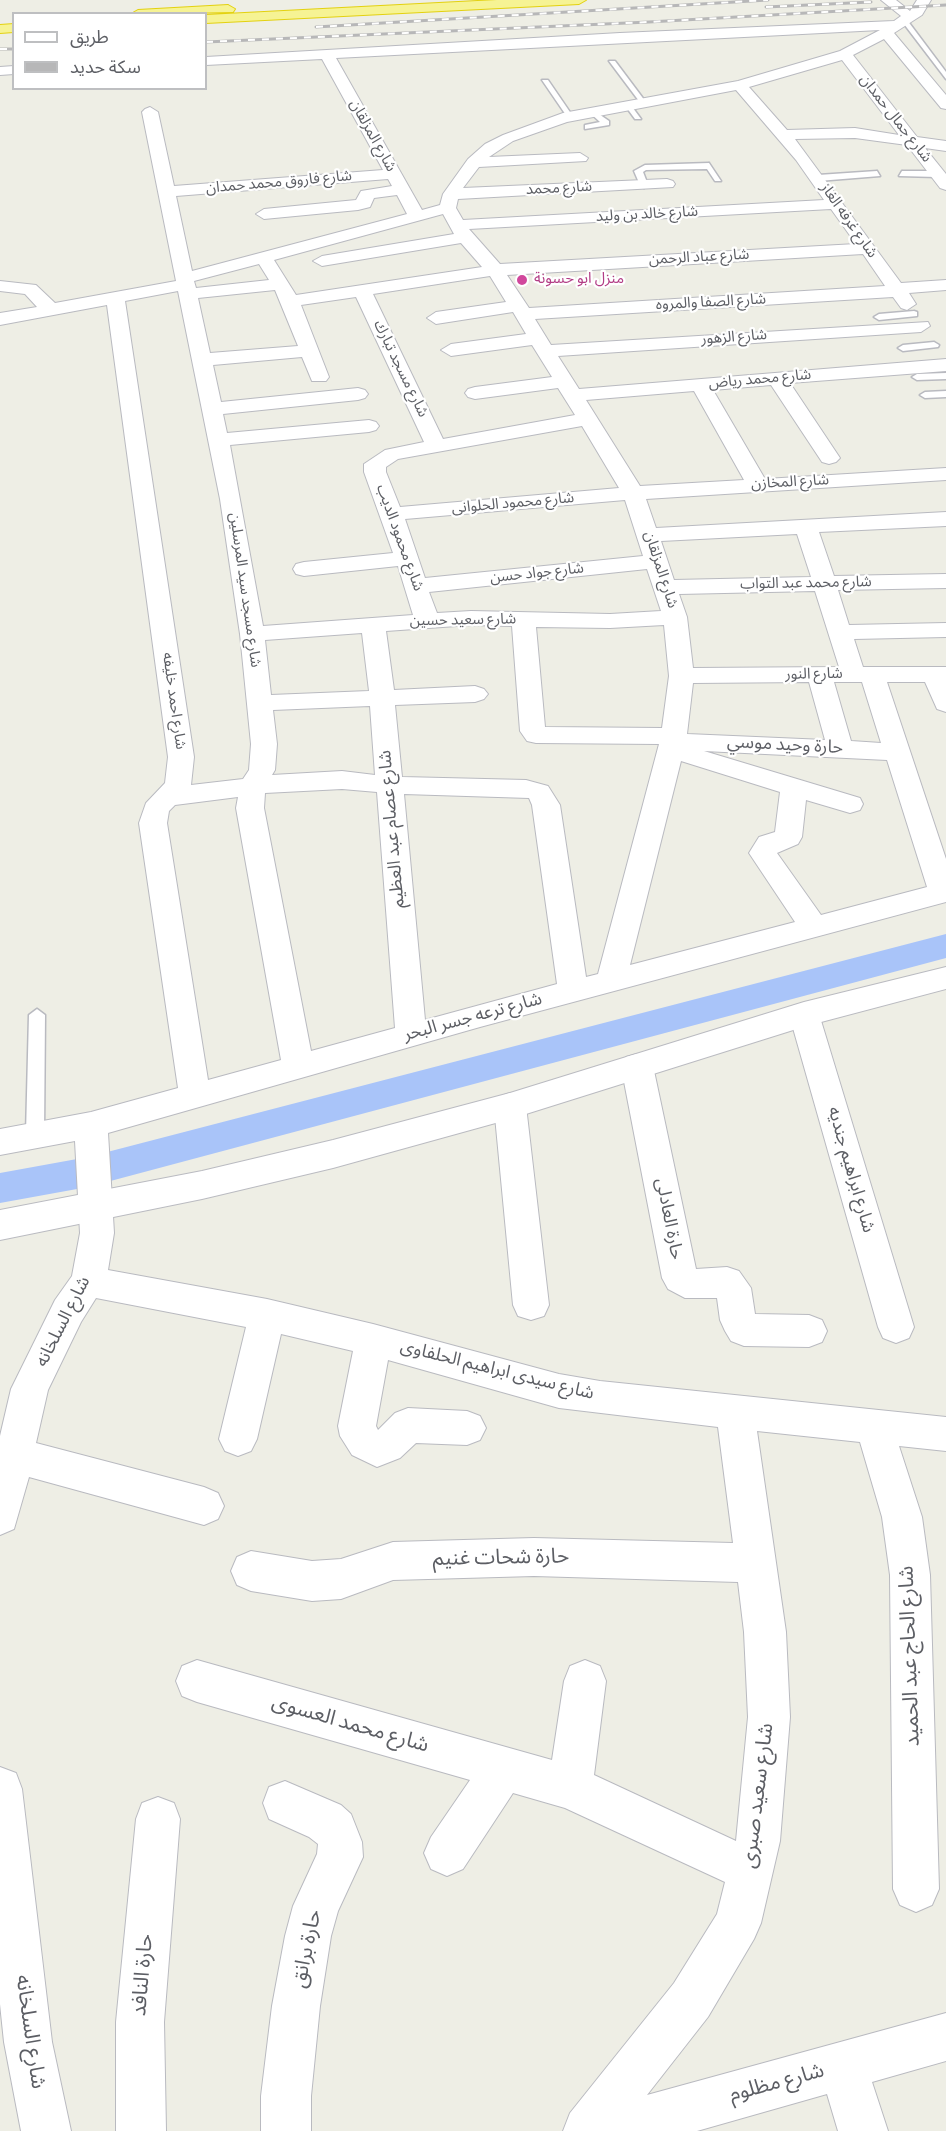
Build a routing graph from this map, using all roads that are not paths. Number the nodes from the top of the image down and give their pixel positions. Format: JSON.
{"nodes":[{"id":1,"x":406,"y":0,"type":"edge"},
{"id":2,"x":579,"y":0,"type":"edge"},
{"id":3,"x":888,"y":0,"type":"edge"},
{"id":4,"x":924,"y":0,"type":"edge"},
{"id":5,"x":176,"y":12,"type":"edge"},
{"id":6,"x":934,"y":16,"type":"dead end"},
{"id":7,"x":207,"y":19,"type":"edge"},
{"id":8,"x":900,"y":24,"type":"junction"},
{"id":9,"x":845,"y":54,"type":"junction"},
{"id":10,"x":327,"y":55,"type":"junction"},
{"id":11,"x":207,"y":61,"type":"edge"},
{"id":12,"x":612,"y":63,"type":"dead end"},
{"id":13,"x":946,"y":76,"type":"edge"},
{"id":14,"x":545,"y":82,"type":"dead end"},
{"id":15,"x":740,"y":86,"type":"junction"},
{"id":16,"x":943,"y":98,"type":"edge"},
{"id":17,"x":636,"y":109,"type":"junction"},
{"id":18,"x":150,"y":112,"type":"dead end"},
{"id":19,"x":593,"y":112,"type":"junction"},
{"id":20,"x":571,"y":116,"type":"junction"},
{"id":21,"x":588,"y":127,"type":"dead end"},
{"id":22,"x":784,"y":135,"type":"junction"},
{"id":23,"x":912,"y":140,"type":"junction"},
{"id":24,"x":946,"y":146,"type":"edge"},
{"id":25,"x":580,"y":158,"type":"dead end"},
{"id":26,"x":474,"y":162,"type":"junction"},
{"id":27,"x":393,"y":174,"type":"junction"},
{"id":28,"x":878,"y":174,"type":"dead end"},
{"id":29,"x":902,"y":174,"type":"dead end"},
{"id":30,"x":818,"y":178,"type":"junction"},
{"id":31,"x":718,"y":179,"type":"dead end"},
{"id":32,"x":942,"y":179,"type":"edge"},
{"id":33,"x":667,"y":184,"type":"dead end"},
{"id":34,"x":644,"y":185,"type":"junction"},
{"id":35,"x":402,"y":190,"type":"junction"},
{"id":36,"x":166,"y":192,"type":"junction"},
{"id":37,"x":836,"y":204,"type":"junction"},
{"id":38,"x":264,"y":214,"type":"dead end"},
{"id":39,"x":417,"y":216,"type":"junction"},
{"id":40,"x":455,"y":216,"type":"junction"},
{"id":41,"x":867,"y":249,"type":"junction"},
{"id":42,"x":264,"y":259,"type":"junction"},
{"id":43,"x":322,"y":261,"type":"dead end"},
{"id":44,"x":495,"y":270,"type":"junction"},
{"id":45,"x":281,"y":284,"type":"junction"},
{"id":46,"x":946,"y":285,"type":"edge"},
{"id":47,"x":0,"y":286,"type":"edge"},
{"id":48,"x":185,"y":286,"type":"junction"},
{"id":49,"x":897,"y":290,"type":"junction"},
{"id":50,"x":362,"y":291,"type":"junction"},
{"id":51,"x":115,"y":297,"type":"junction"},
{"id":52,"x":290,"y":301,"type":"junction"},
{"id":53,"x":51,"y":309,"type":"junction"},
{"id":54,"x":521,"y":310,"type":"junction"},
{"id":55,"x":879,"y":317,"type":"dead end"},
{"id":56,"x":436,"y":318,"type":"dead end"},
{"id":57,"x":0,"y":319,"type":"edge"},
{"id":58,"x":922,"y":319,"type":"junction"},
{"id":59,"x":543,"y":344,"type":"junction"},
{"id":60,"x":934,"y":345,"type":"junction"},
{"id":61,"x":903,"y":348,"type":"dead end"},
{"id":62,"x":451,"y":350,"type":"dead end"},
{"id":63,"x":310,"y":351,"type":"junction"},
{"id":64,"x":201,"y":360,"type":"junction"},
{"id":65,"x":946,"y":363,"type":"edge"},
{"id":66,"x":946,"y":376,"type":"edge"},
{"id":67,"x":319,"y":377,"type":"dead end"},
{"id":68,"x":917,"y":377,"type":"dead end"},
{"id":69,"x":776,"y":378,"type":"junction"},
{"id":70,"x":700,"y":384,"type":"junction"},
{"id":71,"x":569,"y":388,"type":"junction"},
{"id":72,"x":475,"y":393,"type":"dead end"},
{"id":73,"x":358,"y":394,"type":"dead end"},
{"id":74,"x":946,"y":394,"type":"edge"},
{"id":75,"x":925,"y":395,"type":"dead end"},
{"id":76,"x":212,"y":409,"type":"junction"},
{"id":77,"x":588,"y":419,"type":"junction"},
{"id":78,"x":369,"y":426,"type":"dead end"},
{"id":79,"x":218,"y":440,"type":"junction"},
{"id":80,"x":437,"y":447,"type":"junction"},
{"id":81,"x":828,"y":458,"type":"dead end"},
{"id":82,"x":946,"y":474,"type":"edge"},
{"id":83,"x":758,"y":485,"type":"junction"},
{"id":84,"x":633,"y":493,"type":"junction"},
{"id":85,"x":392,"y":514,"type":"junction"},
{"id":86,"x":946,"y":519,"type":"edge"},
{"id":87,"x":806,"y":526,"type":"junction"},
{"id":88,"x":648,"y":535,"type":"junction"},
{"id":89,"x":407,"y":558,"type":"junction"},
{"id":90,"x":657,"y":561,"type":"junction"},
{"id":91,"x":304,"y":569,"type":"dead end"},
{"id":92,"x":946,"y":580,"type":"edge"},
{"id":93,"x":824,"y":583,"type":"junction"},
{"id":94,"x":416,"y":586,"type":"junction"},
{"id":95,"x":666,"y":587,"type":"junction"},
{"id":96,"x":675,"y":617,"type":"junction"},
{"id":97,"x":427,"y":620,"type":"junction"},
{"id":98,"x":523,"y":620,"type":"junction"},
{"id":99,"x":373,"y":624,"type":"junction"},
{"id":100,"x":946,"y":630,"type":"edge"},
{"id":101,"x":839,"y":632,"type":"junction"},
{"id":102,"x":252,"y":634,"type":"junction"},
{"id":103,"x":862,"y":674,"type":"junction"},
{"id":104,"x":940,"y":674,"type":"edge"},
{"id":105,"x":819,"y":675,"type":"junction"},
{"id":106,"x":681,"y":676,"type":"junction"},
{"id":107,"x":475,"y":694,"type":"dead end"},
{"id":108,"x":382,"y":697,"type":"junction"},
{"id":109,"x":260,"y":703,"type":"junction"},
{"id":110,"x":946,"y":704,"type":"edge"},
{"id":111,"x":673,"y":742,"type":"junction"},
{"id":112,"x":840,"y":749,"type":"junction"},
{"id":113,"x":897,"y":752,"type":"junction"},
{"id":114,"x":253,"y":784,"type":"junction"},
{"id":115,"x":390,"y":785,"type":"junction"},
{"id":116,"x":794,"y":787,"type":"junction"},
{"id":117,"x":168,"y":798,"type":"junction"},
{"id":118,"x":850,"y":804,"type":"dead end"},
{"id":119,"x":944,"y":892,"type":"edge"},
{"id":120,"x":814,"y":927,"type":"junction"},
{"id":121,"x":946,"y":978,"type":"edge"},
{"id":122,"x":611,"y":981,"type":"junction"},
{"id":123,"x":573,"y":991,"type":"junction"},
{"id":124,"x":804,"y":1014,"type":"junction"},
{"id":125,"x":38,"y":1015,"type":"dead end"},
{"id":126,"x":411,"y":1035,"type":"junction"},
{"id":127,"x":637,"y":1066,"type":"junction"},
{"id":128,"x":298,"y":1068,"type":"junction"},
{"id":129,"x":195,"y":1096,"type":"junction"},
{"id":130,"x":510,"y":1106,"type":"junction"},
{"id":131,"x":91,"y":1132,"type":"junction"},
{"id":132,"x":35,"y":1134,"type":"junction"},
{"id":133,"x":0,"y":1142,"type":"edge"},
{"id":134,"x":94,"y":1200,"type":"junction"},
{"id":135,"x":0,"y":1225,"type":"edge"},
{"id":136,"x":88,"y":1281,"type":"junction"},
{"id":137,"x":531,"y":1305,"type":"dead end"},
{"id":138,"x":267,"y":1315,"type":"junction"},
{"id":139,"x":896,"y":1327,"type":"dead end"},
{"id":140,"x":809,"y":1331,"type":"dead end"},
{"id":141,"x":373,"y":1340,"type":"junction"},
{"id":142,"x":735,"y":1412,"type":"junction"},
{"id":143,"x":874,"y":1427,"type":"junction"},
{"id":144,"x":467,"y":1428,"type":"dead end"},
{"id":145,"x":946,"y":1434,"type":"edge"},
{"id":146,"x":238,"y":1439,"type":"dead end"},
{"id":147,"x":7,"y":1470,"type":"edge"},
{"id":148,"x":204,"y":1506,"type":"dead end"},
{"id":149,"x":0,"y":1516,"type":"edge"},
{"id":150,"x":755,"y":1563,"type":"junction"},
{"id":151,"x":251,"y":1571,"type":"dead end"},
{"id":152,"x":197,"y":1681,"type":"dead end"},
{"id":153,"x":585,"y":1681,"type":"dead end"},
{"id":154,"x":503,"y":1769,"type":"junction"},
{"id":155,"x":570,"y":1787,"type":"junction"},
{"id":156,"x":0,"y":1789,"type":"edge"},
{"id":157,"x":285,"y":1803,"type":"dead end"},
{"id":158,"x":158,"y":1819,"type":"dead end"},
{"id":159,"x":447,"y":1853,"type":"dead end"},
{"id":160,"x":751,"y":1871,"type":"junction"},
{"id":161,"x":916,"y":1889,"type":"dead end"},
{"id":162,"x":946,"y":2037,"type":"edge"},
{"id":163,"x":843,"y":2066,"type":"junction"},
{"id":164,"x":133,"y":2128,"type":"edge"},
{"id":165,"x":46,"y":2131,"type":"edge"},
{"id":166,"x":286,"y":2131,"type":"edge"},
{"id":167,"x":588,"y":2131,"type":"edge"},
{"id":168,"x":608,"y":2131,"type":"edge"},
{"id":169,"x":863,"y":2131,"type":"edge"}],
"edges":[{"from":1,"to":5,"type":"highway"},
{"from":2,"to":7,"type":"highway"},
{"from":3,"to":8,"type":"street"},
{"from":4,"to":8,"type":"street"},
{"from":6,"to":8,"type":"street"},
{"from":8,"to":9,"type":"street"},
{"from":8,"to":10,"type":"street"},
{"from":8,"to":13,"type":"lane"},
{"from":8,"to":16,"type":"street"},
{"from":9,"to":15,"type":"street"},
{"from":9,"to":23,"type":"street","name":"شارع جمال حمدان"},
{"from":10,"to":11,"type":"street"},
{"from":10,"to":27,"type":"street","name":"شارع المزلقان"},
{"from":12,"to":17,"type":"lane"},
{"from":14,"to":20,"type":"lane"},
{"from":15,"to":17,"type":"street"},
{"from":15,"to":22,"type":"street","name":"شارع غرفه الغاز"},
{"from":17,"to":19,"type":"street"},
{"from":18,"to":36,"type":"street","name":"شارع مسجد سيد المرسلين"},
{"from":19,"to":20,"type":"street"},
{"from":19,"to":21,"type":"lane"},
{"from":20,"to":26,"type":"street"},
{"from":22,"to":23,"type":"street"},
{"from":22,"to":30,"type":"street","name":"شارع غرفه الغاز"},
{"from":23,"to":24,"type":"street"},
{"from":23,"to":32,"type":"street","name":"شارع جمال حمدان"},
{"from":25,"to":26,"type":"street"},
{"from":26,"to":40,"type":"street"},
{"from":27,"to":35,"type":"street","name":"شارع المزلقان"},
{"from":27,"to":36,"type":"street","name":"شارع فاروق محمد حمدان"},
{"from":28,"to":30,"type":"lane"},
{"from":29,"to":32,"type":"lane"},
{"from":30,"to":37,"type":"street","name":"شارع غرفه الغاز"},
{"from":31,"to":34,"type":"lane"},
{"from":33,"to":34,"type":"street","name":"شارع محمد"},
{"from":34,"to":40,"type":"street","name":"شارع محمد"},
{"from":35,"to":38,"type":"street"},
{"from":35,"to":39,"type":"street","name":"شارع المزلقان"},
{"from":36,"to":48,"type":"street","name":"شارع مسجد سيد المرسلين"},
{"from":37,"to":40,"type":"street","name":"شارع خالد بن وليد"},
{"from":37,"to":41,"type":"street","name":"شارع غرفه الغاز"},
{"from":39,"to":40,"type":"street"},
{"from":39,"to":42,"type":"street"},
{"from":40,"to":43,"type":"street"},
{"from":40,"to":44,"type":"street","name":"شارع المزلقان"},
{"from":41,"to":44,"type":"street","name":"شارع عباد الرحمن"},
{"from":41,"to":49,"type":"street","name":"شارع غرفه الغاز"},
{"from":42,"to":45,"type":"street"},
{"from":42,"to":48,"type":"street"},
{"from":44,"to":50,"type":"street","name":"شارع عباد الرحمن"},
{"from":44,"to":54,"type":"street","name":"شارع المزلقان"},
{"from":45,"to":48,"type":"street"},
{"from":45,"to":52,"type":"street"},
{"from":46,"to":49,"type":"street","name":"شارع الصفا والمروه"},
{"from":47,"to":53,"type":"street"},
{"from":48,"to":51,"type":"street"},
{"from":48,"to":64,"type":"street","name":"شارع مسجد سيد المرسلين"},
{"from":49,"to":54,"type":"street","name":"شارع الصفا والمروه"},
{"from":49,"to":58,"type":"street","name":"شارع غرفه الغاز"},
{"from":50,"to":52,"type":"street","name":"شارع عباد الرحمن"},
{"from":50,"to":80,"type":"street","name":"شارع مسجد تبارك"},
{"from":51,"to":53,"type":"street"},
{"from":51,"to":117,"type":"street","name":"شارع احمد خليفه"},
{"from":52,"to":63,"type":"street"},
{"from":53,"to":57,"type":"street"},
{"from":54,"to":56,"type":"street","name":"شارع الصفا والمروه"},
{"from":54,"to":59,"type":"street","name":"شارع المزلقان"},
{"from":55,"to":58,"type":"lane"},
{"from":58,"to":59,"type":"street","name":"شارع الزهور"},
{"from":58,"to":60,"type":"street","name":"شارع غرفه الغاز"},
{"from":59,"to":62,"type":"street","name":"شارع الزهور"},
{"from":59,"to":71,"type":"street","name":"شارع المزلقان"},
{"from":60,"to":61,"type":"lane"},
{"from":60,"to":65,"type":"street","name":"شارع غرفه الغاز"},
{"from":63,"to":64,"type":"street"},
{"from":63,"to":67,"type":"street"},
{"from":64,"to":76,"type":"street","name":"شارع مسجد سيد المرسلين"},
{"from":65,"to":69,"type":"street","name":"شارع محمد رياض"},
{"from":66,"to":68,"type":"lane"},
{"from":69,"to":70,"type":"street","name":"شارع محمد رياض"},
{"from":69,"to":81,"type":"street"},
{"from":70,"to":71,"type":"street","name":"شارع محمد رياض"},
{"from":70,"to":83,"type":"street"},
{"from":71,"to":72,"type":"street","name":"شارع محمد رياض"},
{"from":71,"to":77,"type":"street","name":"شارع المزلقان"},
{"from":73,"to":76,"type":"street"},
{"from":74,"to":75,"type":"lane"},
{"from":76,"to":79,"type":"street","name":"شارع مسجد سيد المرسلين"},
{"from":77,"to":80,"type":"street"},
{"from":77,"to":84,"type":"street","name":"شارع المزلقان"},
{"from":78,"to":79,"type":"street"},
{"from":79,"to":102,"type":"street","name":"شارع مسجد سيد المرسلين"},
{"from":80,"to":85,"type":"street","name":"شارع محمود الديب"},
{"from":82,"to":83,"type":"street","name":"شارع المخازن"},
{"from":83,"to":84,"type":"street","name":"شارع المخازن"},
{"from":84,"to":85,"type":"street","name":"شارع محمود الحلوانى"},
{"from":84,"to":88,"type":"street","name":"شارع المزلقان"},
{"from":85,"to":89,"type":"street","name":"شارع محمود الديب"},
{"from":86,"to":87,"type":"street"},
{"from":87,"to":88,"type":"street"},
{"from":87,"to":93,"type":"street"},
{"from":88,"to":90,"type":"street","name":"شارع المزلقان"},
{"from":89,"to":91,"type":"street"},
{"from":89,"to":94,"type":"street","name":"شارع محمود الديب"},
{"from":90,"to":94,"type":"street","name":"شارع جواد حسن"},
{"from":90,"to":95,"type":"street","name":"شارع المزلقان"},
{"from":92,"to":93,"type":"street","name":"شارع محمد عبد التواب"},
{"from":93,"to":95,"type":"street","name":"شارع محمد عبد التواب"},
{"from":93,"to":101,"type":"street"},
{"from":94,"to":97,"type":"street","name":"شارع محمود الديب"},
{"from":95,"to":96,"type":"street","name":"شارع المزلقان"},
{"from":96,"to":98,"type":"street","name":"شارع سعيد حسين"},
{"from":96,"to":106,"type":"street","name":"شارع المزلقان"},
{"from":97,"to":98,"type":"street","name":"شارع سعيد حسين"},
{"from":97,"to":99,"type":"street","name":"شارع سعيد حسين"},
{"from":98,"to":111,"type":"street"},
{"from":99,"to":102,"type":"street","name":"شارع سعيد حسين"},
{"from":99,"to":108,"type":"street","name":"شارع عصام عبد العظيم"},
{"from":100,"to":101,"type":"street"},
{"from":101,"to":103,"type":"street"},
{"from":102,"to":109,"type":"street","name":"شارع مسجد سيد المرسلين"},
{"from":103,"to":104,"type":"street","name":"شارع النور"},
{"from":103,"to":105,"type":"street","name":"شارع النور"},
{"from":103,"to":113,"type":"street"},
{"from":104,"to":110,"type":"street"},
{"from":105,"to":106,"type":"street","name":"شارع النور"},
{"from":105,"to":112,"type":"street"},
{"from":106,"to":111,"type":"street","name":"شارع المزلقان"},
{"from":107,"to":108,"type":"street"},
{"from":108,"to":109,"type":"street"},
{"from":108,"to":115,"type":"street","name":"شارع عصام عبد العظيم"},
{"from":109,"to":114,"type":"street","name":"شارع مسجد سيد المرسلين"},
{"from":111,"to":112,"type":"street","name":"حارة وحيد موسي"},
{"from":111,"to":116,"type":"street"},
{"from":111,"to":122,"type":"street","name":"شارع المزلقان"},
{"from":112,"to":113,"type":"street","name":"حارة وحيد موسي"},
{"from":113,"to":119,"type":"street"},
{"from":114,"to":115,"type":"street"},
{"from":114,"to":117,"type":"street"},
{"from":114,"to":128,"type":"street","name":"شارع مسجد سيد المرسلين"},
{"from":115,"to":123,"type":"street"},
{"from":115,"to":126,"type":"street","name":"شارع عصام عبد العظيم"},
{"from":116,"to":118,"type":"street"},
{"from":116,"to":120,"type":"street"},
{"from":117,"to":129,"type":"street","name":"شارع احمد خليفه"},
{"from":119,"to":120,"type":"street","name":"شارع ترعه جسر البحر"},
{"from":120,"to":122,"type":"street","name":"شارع ترعه جسر البحر"},
{"from":121,"to":124,"type":"street"},
{"from":122,"to":123,"type":"street","name":"شارع ترعه جسر البحر"},
{"from":123,"to":126,"type":"street","name":"شارع ترعه جسر البحر"},
{"from":124,"to":127,"type":"street"},
{"from":124,"to":139,"type":"street","name":"شارع ابراهيم جنديه"},
{"from":125,"to":132,"type":"lane"},
{"from":126,"to":128,"type":"street","name":"شارع ترعه جسر البحر"},
{"from":127,"to":130,"type":"street"},
{"from":127,"to":140,"type":"street","name":"حارة العادلى"},
{"from":128,"to":129,"type":"street","name":"شارع ترعه جسر البحر"},
{"from":129,"to":131,"type":"street","name":"شارع ترعه جسر البحر"},
{"from":130,"to":134,"type":"street"},
{"from":130,"to":137,"type":"street"},
{"from":131,"to":132,"type":"street","name":"شارع ترعه جسر البحر"},
{"from":131,"to":134,"type":"street","name":"شارع السلخانه"},
{"from":132,"to":133,"type":"street","name":"شارع ترعه جسر البحر"},
{"from":134,"to":135,"type":"street"},
{"from":134,"to":136,"type":"street","name":"شارع السلخانه"},
{"from":136,"to":138,"type":"street","name":"شارع سيدى ابراهيم الحلفاوى"},
{"from":136,"to":147,"type":"street","name":"شارع السلخانه"},
{"from":138,"to":141,"type":"street","name":"شارع سيدى ابراهيم الحلفاوى"},
{"from":138,"to":146,"type":"street"},
{"from":141,"to":142,"type":"street","name":"شارع سيدى ابراهيم الحلفاوى"},
{"from":141,"to":144,"type":"street"},
{"from":142,"to":143,"type":"street","name":"شارع سيدى ابراهيم الحلفاوى"},
{"from":142,"to":150,"type":"street","name":"شارع سعيد صبرى"},
{"from":143,"to":145,"type":"street","name":"شارع سيدى ابراهيم الحلفاوى"},
{"from":143,"to":161,"type":"street","name":"شارع الحاج عبد الحميد"},
{"from":147,"to":148,"type":"street"},
{"from":147,"to":149,"type":"street","name":"شارع السلخانه"},
{"from":150,"to":151,"type":"street","name":"حارة شحات غنيم"},
{"from":150,"to":160,"type":"street","name":"شارع سعيد صبرى"},
{"from":152,"to":154,"type":"street","name":"شارع محمد العسوى"},
{"from":153,"to":155,"type":"street"},
{"from":154,"to":155,"type":"street","name":"شارع محمد العسوى"},
{"from":154,"to":159,"type":"street"},
{"from":155,"to":160,"type":"street","name":"شارع محمد العسوى"},
{"from":156,"to":165,"type":"street","name":"شارع السلخانه"},
{"from":157,"to":166,"type":"street","name":"حارة برانق"},
{"from":158,"to":164,"type":"street","name":"حارة النافد"},
{"from":160,"to":167,"type":"street","name":"شارع سعيد صبرى"},
{"from":162,"to":163,"type":"street","name":"شارع مظلوم"},
{"from":163,"to":168,"type":"street","name":"شارع مظلوم"},
{"from":163,"to":169,"type":"street"}]}
